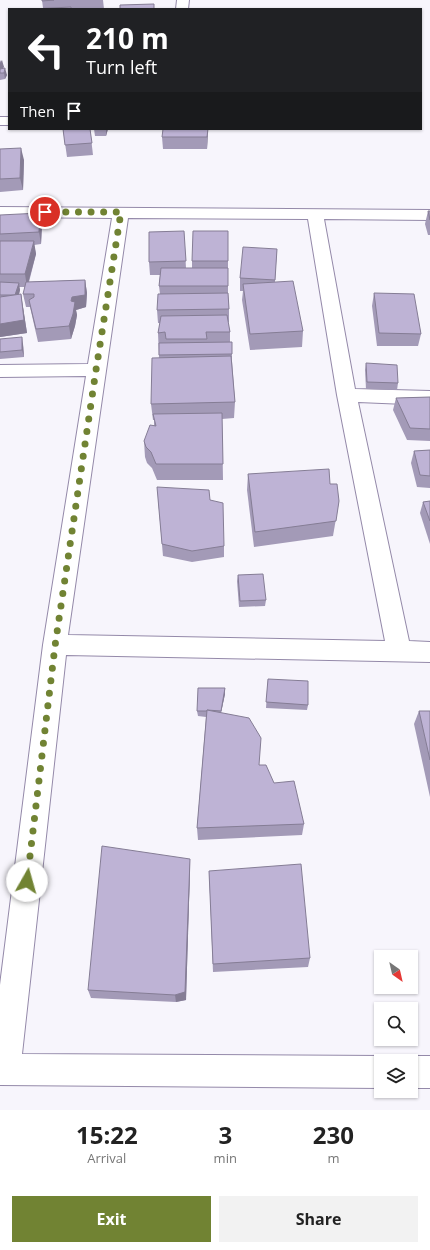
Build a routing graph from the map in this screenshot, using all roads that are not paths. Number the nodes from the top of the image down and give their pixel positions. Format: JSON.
{"nodes":[{"id":1,"x":0,"y":212,"type":"edge"},
{"id":2,"x":121,"y":212,"type":"junction"},
{"id":3,"x":315,"y":214,"type":"junction"},
{"id":4,"x":430,"y":215,"type":"edge"},
{"id":5,"x":96,"y":370,"type":"junction"},
{"id":6,"x":0,"y":371,"type":"edge"},
{"id":7,"x":347,"y":395,"type":"junction"},
{"id":8,"x":430,"y":398,"type":"edge"},
{"id":9,"x":55,"y":646,"type":"junction"},
{"id":10,"x":399,"y":652,"type":"junction"},
{"id":11,"x":430,"y":652,"type":"edge"},
{"id":12,"x":3,"y":1069,"type":"edge"},
{"id":13,"x":374,"y":1072,"type":"edge"},
{"id":14,"x":418,"y":1072,"type":"edge"},
{"id":15,"x":430,"y":1072,"type":"edge"}],
"edges":[{"from":1,"to":2,"type":"street"},
{"from":2,"to":3,"type":"street"},
{"from":2,"to":5,"type":"street"},
{"from":3,"to":4,"type":"street"},
{"from":3,"to":7,"type":"street"},
{"from":5,"to":6,"type":"street"},
{"from":5,"to":9,"type":"street"},
{"from":7,"to":8,"type":"street"},
{"from":7,"to":10,"type":"street"},
{"from":9,"to":10,"type":"street"},
{"from":9,"to":12,"type":"street"},
{"from":10,"to":11,"type":"street"},
{"from":12,"to":13,"type":"street"},
{"from":14,"to":15,"type":"street"}]}
